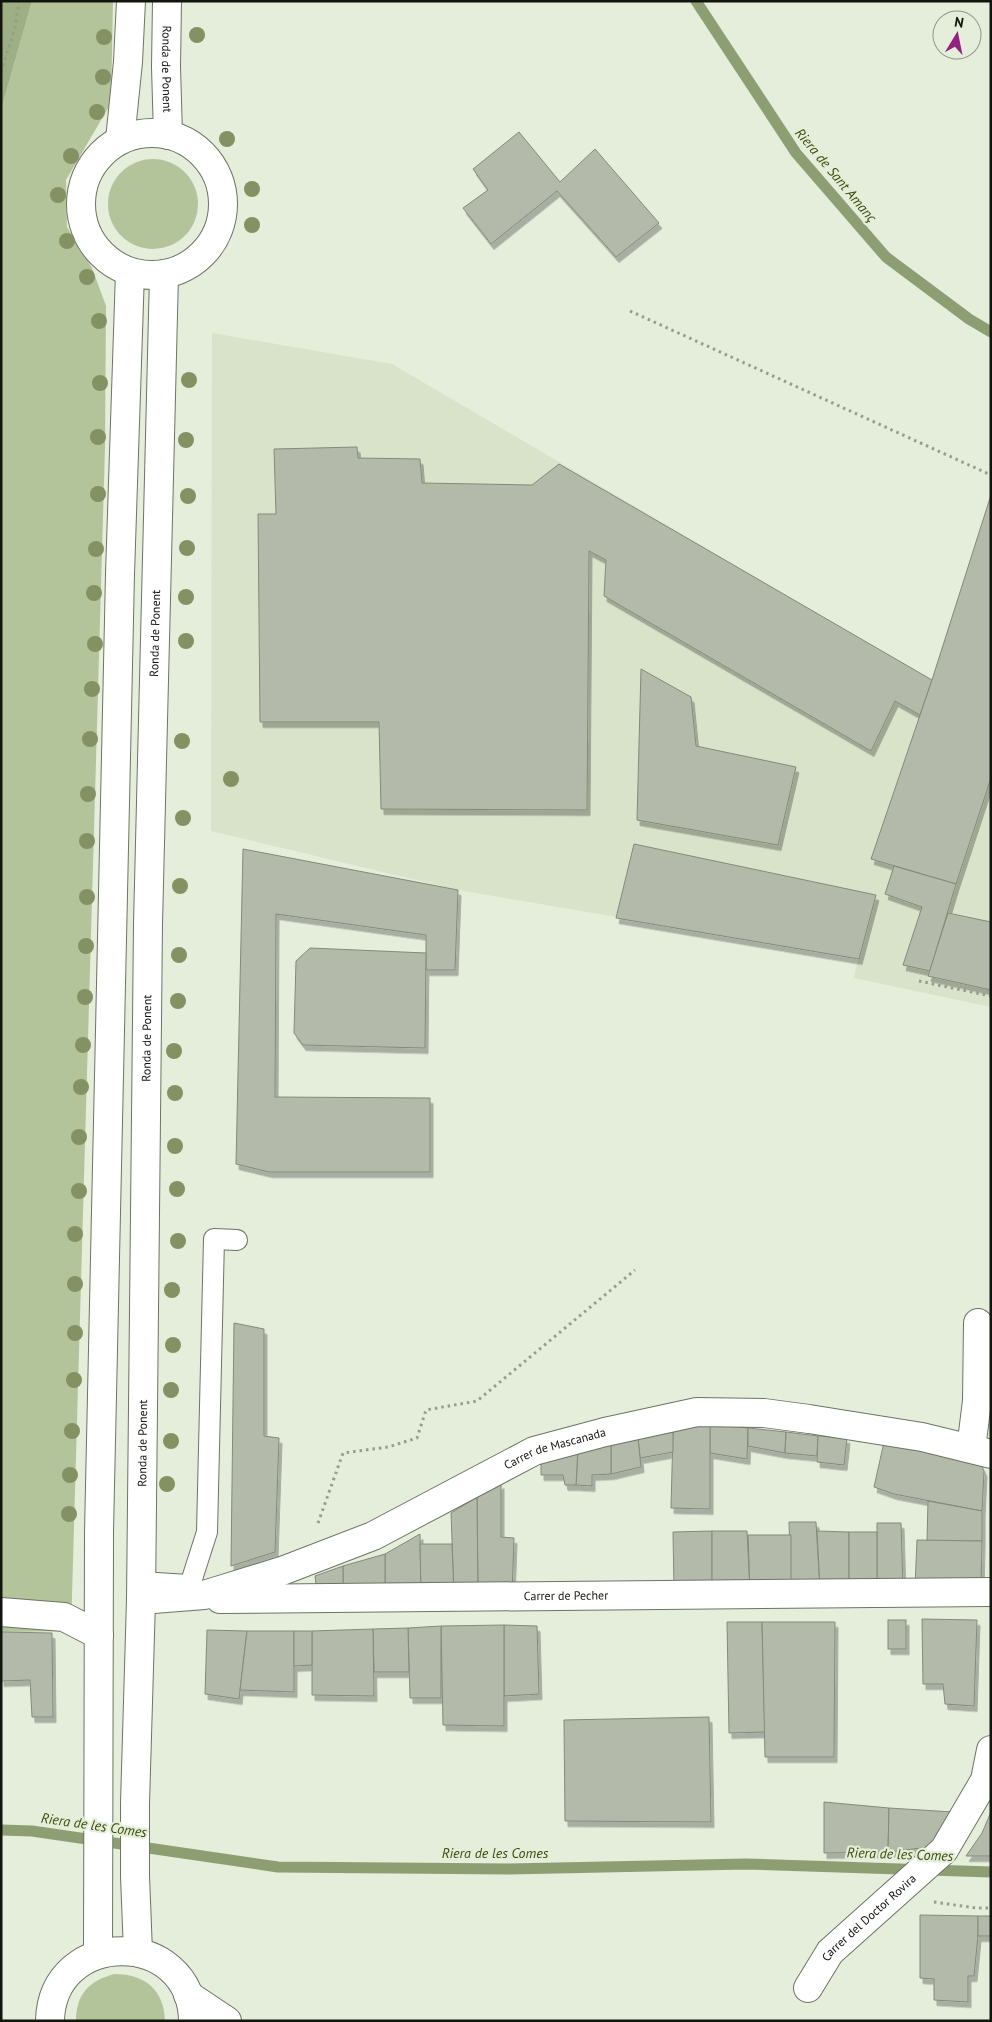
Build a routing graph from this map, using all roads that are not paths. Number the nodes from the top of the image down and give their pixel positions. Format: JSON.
{"nodes":[{"id":1,"x":131,"y":1,"type":"edge"},
{"id":2,"x":167,"y":1,"type":"edge"},
{"id":3,"x":168,"y":135,"type":"junction"},
{"id":4,"x":120,"y":140,"type":"junction"},
{"id":5,"x":130,"y":272,"type":"junction"},
{"id":6,"x":164,"y":274,"type":"junction"},
{"id":7,"x":237,"y":1240,"type":"dead end"},
{"id":8,"x":978,"y":1323,"type":"dead end"},
{"id":9,"x":981,"y":1448,"type":"edge"},
{"id":10,"x":141,"y":1591,"type":"junction"},
{"id":11,"x":991,"y":1592,"type":"edge"},
{"id":12,"x":1,"y":1612,"type":"edge"},
{"id":13,"x":99,"y":1635,"type":"junction"},
{"id":14,"x":991,"y":1750,"type":"edge"},
{"id":15,"x":138,"y":1952,"type":"junction"},
{"id":16,"x":98,"y":1954,"type":"junction"},
{"id":17,"x":808,"y":1988,"type":"dead end"},
{"id":18,"x":191,"y":2008,"type":"edge"},
{"id":19,"x":50,"y":2021,"type":"edge"},
{"id":20,"x":227,"y":2021,"type":"edge"}],
"edges":[{"from":1,"to":4,"type":"main road"},
{"from":2,"to":3,"type":"main road","name":"Ronda de Ponent"},
{"from":3,"to":4,"type":"main road"},
{"from":3,"to":6,"type":"main road"},
{"from":4,"to":5,"type":"main road"},
{"from":5,"to":6,"type":"main road"},
{"from":5,"to":13,"type":"main road"},
{"from":6,"to":10,"type":"main road","name":"Ronda de Ponent"},
{"from":7,"to":10,"type":"lane"},
{"from":8,"to":9,"type":"main road"},
{"from":9,"to":10,"type":"main road","name":"Carrer de Mascanada"},
{"from":10,"to":11,"type":"main road","name":"Carrer de Pecher"},
{"from":10,"to":15,"type":"main road","name":"Ronda de Ponent"},
{"from":12,"to":13,"type":"main road"},
{"from":13,"to":16,"type":"main road"},
{"from":14,"to":17,"type":"main road","name":"Carrer del Doctor Rovira"},
{"from":15,"to":16,"type":"main road"},
{"from":15,"to":18,"type":"main road"},
{"from":16,"to":19,"type":"main road"},
{"from":18,"to":20,"type":"main road"}]}
